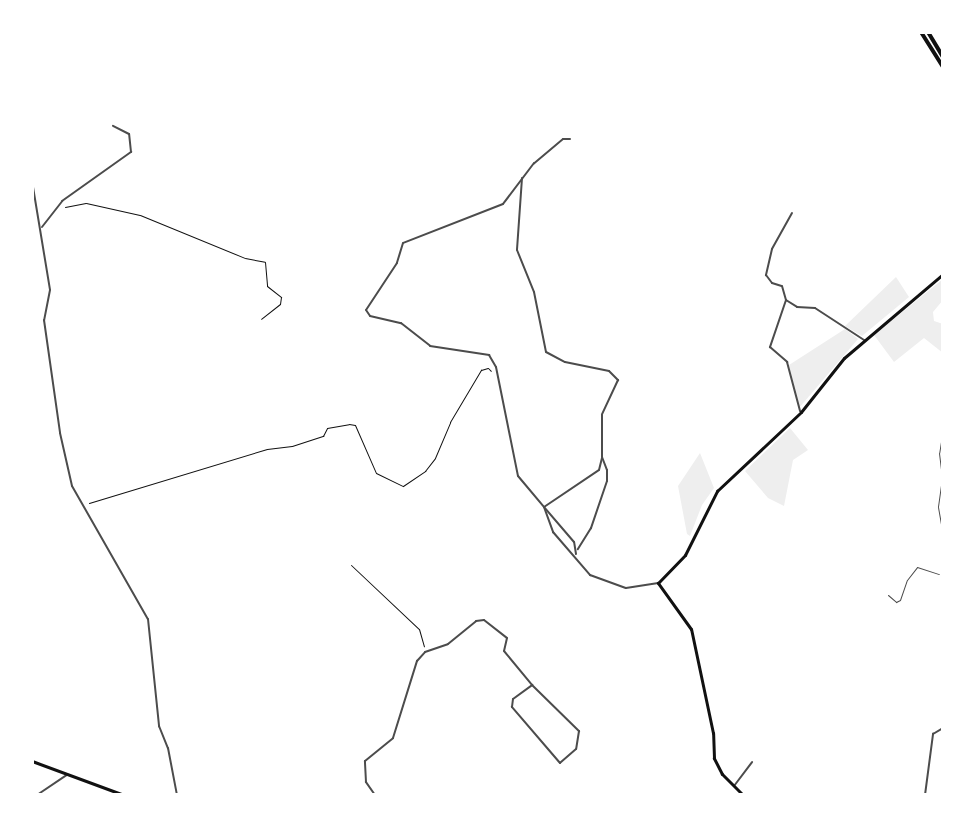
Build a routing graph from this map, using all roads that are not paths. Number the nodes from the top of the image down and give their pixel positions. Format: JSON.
{"nodes":[{"id":1,"x":921,"y":32,"type":"edge"},
{"id":2,"x":928,"y":32,"type":"edge"},
{"id":3,"x":943,"y":57,"type":"edge"},
{"id":4,"x":943,"y":67,"type":"edge"},
{"id":5,"x":113,"y":126,"type":"dead end"},
{"id":6,"x":570,"y":139,"type":"dead end"},
{"id":7,"x":523,"y":177,"type":"junction"},
{"id":8,"x":33,"y":187,"type":"edge"},
{"id":9,"x":792,"y":213,"type":"dead end"},
{"id":10,"x":42,"y":228,"type":"junction"},
{"id":11,"x":943,"y":274,"type":"edge"},
{"id":12,"x":786,"y":300,"type":"junction"},
{"id":13,"x":864,"y":340,"type":"junction"},
{"id":14,"x":801,"y":412,"type":"junction"},
{"id":15,"x":943,"y":429,"type":"edge"},
{"id":16,"x":602,"y":457,"type":"junction"},
{"id":17,"x":544,"y":507,"type":"junction"},
{"id":18,"x":943,"y":535,"type":"edge"},
{"id":19,"x":578,"y":549,"type":"junction"},
{"id":20,"x":575,"y":555,"type":"junction"},
{"id":21,"x":943,"y":562,"type":"edge"},
{"id":22,"x":943,"y":577,"type":"edge"},
{"id":23,"x":658,"y":583,"type":"junction"},
{"id":24,"x":888,"y":595,"type":"dead end"},
{"id":25,"x":532,"y":685,"type":"junction"},
{"id":26,"x":943,"y":728,"type":"edge"},
{"id":27,"x":32,"y":761,"type":"edge"},
{"id":28,"x":752,"y":762,"type":"dead end"},
{"id":29,"x":68,"y":774,"type":"junction"},
{"id":30,"x":734,"y":786,"type":"junction"},
{"id":31,"x":37,"y":795,"type":"edge"},
{"id":32,"x":124,"y":795,"type":"edge"},
{"id":33,"x":177,"y":795,"type":"edge"},
{"id":34,"x":375,"y":795,"type":"edge"},
{"id":35,"x":743,"y":795,"type":"edge"},
{"id":36,"x":925,"y":795,"type":"edge"}],
"edges":[{"from":1,"to":4,"type":"highway"},
{"from":2,"to":3,"type":"highway"},
{"from":5,"to":10,"type":"street"},
{"from":6,"to":7,"type":"street"},
{"from":7,"to":16,"type":"street"},
{"from":7,"to":17,"type":"street"},
{"from":8,"to":10,"type":"street"},
{"from":9,"to":12,"type":"street"},
{"from":10,"to":33,"type":"street"},
{"from":11,"to":13,"type":"main road"},
{"from":12,"to":13,"type":"street"},
{"from":12,"to":14,"type":"street"},
{"from":13,"to":14,"type":"main road"},
{"from":14,"to":23,"type":"main road"},
{"from":15,"to":18,"type":"lane"},
{"from":16,"to":17,"type":"street"},
{"from":16,"to":19,"type":"street"},
{"from":17,"to":19,"type":"street"},
{"from":17,"to":20,"type":"street"},
{"from":19,"to":20,"type":"street"},
{"from":20,"to":23,"type":"street"},
{"from":21,"to":22,"type":"lane"},
{"from":22,"to":24,"type":"lane"},
{"from":23,"to":30,"type":"main road"},
{"from":25,"to":25,"type":"street"},
{"from":25,"to":34,"type":"street"},
{"from":26,"to":36,"type":"street"},
{"from":27,"to":29,"type":"main road"},
{"from":28,"to":30,"type":"street"},
{"from":29,"to":31,"type":"street"},
{"from":29,"to":32,"type":"main road"},
{"from":30,"to":35,"type":"main road"}]}
